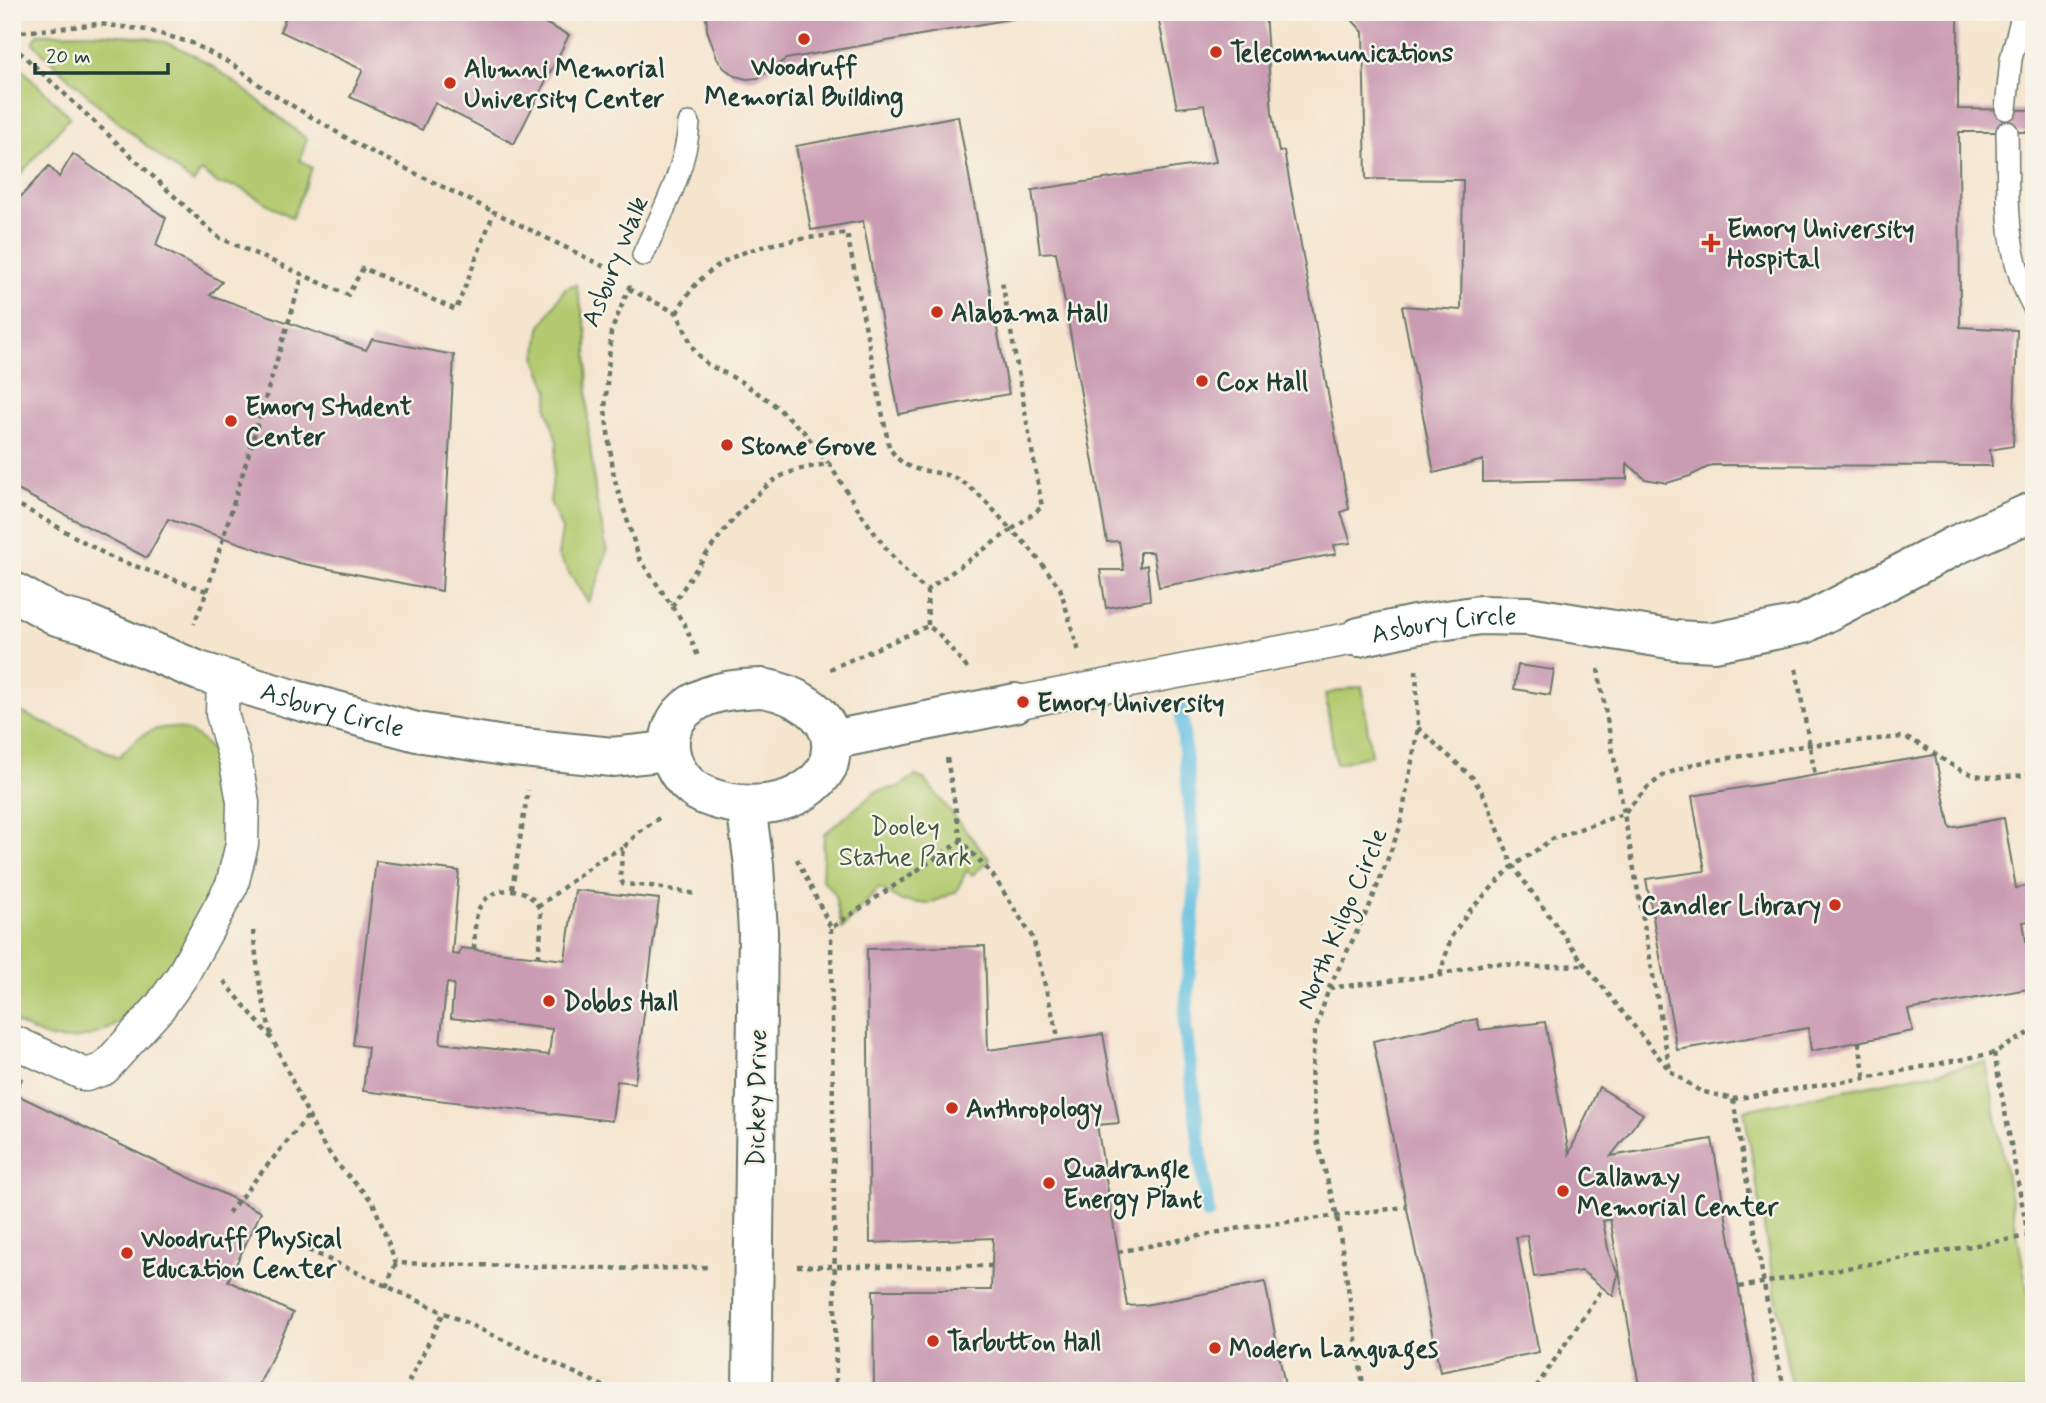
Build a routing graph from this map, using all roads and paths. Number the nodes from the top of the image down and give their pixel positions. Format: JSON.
{"nodes":[{"id":1,"x":2023,"y":12,"type":"edge"},
{"id":2,"x":12,"y":33,"type":"edge"},
{"id":3,"x":12,"y":44,"type":"edge"},
{"id":4,"x":2006,"y":109,"type":"dead end"},
{"id":5,"x":689,"y":123,"type":"dead end"},
{"id":6,"x":2007,"y":132,"type":"dead end"},
{"id":7,"x":494,"y":212,"type":"junction"},
{"id":8,"x":643,"y":255,"type":"joint"},
{"id":9,"x":605,"y":267,"type":"dead end"},
{"id":10,"x":303,"y":274,"type":"junction"},
{"id":11,"x":1002,"y":281,"type":"dead end"},
{"id":12,"x":629,"y":289,"type":"junction"},
{"id":13,"x":2034,"y":308,"type":"edge"},
{"id":14,"x":677,"y":313,"type":"junction"},
{"id":15,"x":829,"y":464,"type":"junction"},
{"id":16,"x":12,"y":501,"type":"edge"},
{"id":17,"x":2034,"y":512,"type":"edge"},
{"id":18,"x":1012,"y":530,"type":"junction"},
{"id":19,"x":927,"y":590,"type":"junction"},
{"id":20,"x":12,"y":591,"type":"edge"},
{"id":21,"x":207,"y":591,"type":"junction"},
{"id":22,"x":672,"y":606,"type":"junction"},
{"id":23,"x":1414,"y":625,"type":"junction"},
{"id":24,"x":928,"y":626,"type":"junction"},
{"id":25,"x":1591,"y":626,"type":"junction"},
{"id":26,"x":1789,"y":627,"type":"junction"},
{"id":27,"x":1359,"y":637,"type":"joint"},
{"id":28,"x":1080,"y":656,"type":"dead end"},
{"id":29,"x":178,"y":662,"type":"junction"},
{"id":30,"x":822,"y":673,"type":"dead end"},
{"id":31,"x":973,"y":674,"type":"dead end"},
{"id":32,"x":223,"y":678,"type":"junction"},
{"id":33,"x":714,"y":692,"type":"junction"},
{"id":34,"x":1015,"y":703,"type":"joint"},
{"id":35,"x":940,"y":718,"type":"junction"},
{"id":36,"x":1418,"y":728,"type":"junction"},
{"id":37,"x":832,"y":740,"type":"junction"},
{"id":38,"x":1809,"y":745,"type":"junction"},
{"id":39,"x":669,"y":751,"type":"junction"},
{"id":40,"x":1815,"y":775,"type":"dead end"},
{"id":41,"x":2034,"y":775,"type":"edge"},
{"id":42,"x":529,"y":785,"type":"dead end"},
{"id":43,"x":746,"y":806,"type":"junction"},
{"id":44,"x":1623,"y":814,"type":"junction"},
{"id":45,"x":659,"y":818,"type":"dead end"},
{"id":46,"x":961,"y":841,"type":"junction"},
{"id":47,"x":792,"y":847,"type":"dead end"},
{"id":48,"x":623,"y":848,"type":"junction"},
{"id":49,"x":1513,"y":866,"type":"junction"},
{"id":50,"x":512,"y":889,"type":"junction"},
{"id":51,"x":696,"y":894,"type":"dead end"},
{"id":52,"x":538,"y":907,"type":"junction"},
{"id":53,"x":252,"y":922,"type":"dead end"},
{"id":54,"x":831,"y":928,"type":"junction"},
{"id":55,"x":198,"y":948,"type":"junction"},
{"id":56,"x":474,"y":949,"type":"dead end"},
{"id":57,"x":538,"y":957,"type":"dead end"},
{"id":58,"x":1585,"y":965,"type":"junction"},
{"id":59,"x":1440,"y":975,"type":"junction"},
{"id":60,"x":1329,"y":988,"type":"junction"},
{"id":61,"x":2034,"y":1030,"type":"edge"},
{"id":62,"x":273,"y":1040,"type":"junction"},
{"id":63,"x":1059,"y":1040,"type":"dead end"},
{"id":64,"x":12,"y":1041,"type":"edge"},
{"id":65,"x":1859,"y":1042,"type":"dead end"},
{"id":66,"x":1994,"y":1053,"type":"junction"},
{"id":67,"x":1670,"y":1071,"type":"junction"},
{"id":68,"x":1865,"y":1078,"type":"junction"},
{"id":69,"x":1733,"y":1099,"type":"junction"},
{"id":70,"x":309,"y":1116,"type":"junction"},
{"id":71,"x":1406,"y":1207,"type":"dead end"},
{"id":72,"x":228,"y":1213,"type":"dead end"},
{"id":73,"x":1337,"y":1216,"type":"junction"},
{"id":74,"x":254,"y":1225,"type":"dead end"},
{"id":75,"x":2031,"y":1235,"type":"edge"},
{"id":76,"x":1118,"y":1252,"type":"dead end"},
{"id":77,"x":396,"y":1262,"type":"junction"},
{"id":78,"x":754,"y":1265,"type":"junction"},
{"id":79,"x":834,"y":1266,"type":"junction"},
{"id":80,"x":992,"y":1266,"type":"dead end"},
{"id":81,"x":692,"y":1267,"type":"dead end"},
{"id":82,"x":2034,"y":1268,"type":"edge"},
{"id":83,"x":1765,"y":1281,"type":"junction"},
{"id":84,"x":386,"y":1287,"type":"junction"},
{"id":85,"x":1739,"y":1287,"type":"dead end"},
{"id":86,"x":1602,"y":1289,"type":"dead end"},
{"id":87,"x":443,"y":1314,"type":"junction"},
{"id":88,"x":404,"y":1391,"type":"edge"},
{"id":89,"x":614,"y":1391,"type":"edge"},
{"id":90,"x":752,"y":1391,"type":"edge"},
{"id":91,"x":836,"y":1391,"type":"edge"},
{"id":92,"x":1364,"y":1391,"type":"edge"},
{"id":93,"x":1527,"y":1391,"type":"edge"},
{"id":94,"x":1785,"y":1391,"type":"edge"}],
"edges":[{"from":1,"to":4,"type":"lane"},
{"from":2,"to":7,"type":"path"},
{"from":3,"to":10,"type":"path"},
{"from":5,"to":8,"type":"lane","name":"Asbury Walk"},
{"from":6,"to":13,"type":"lane"},
{"from":7,"to":9,"type":"path"},
{"from":7,"to":10,"type":"path"},
{"from":8,"to":12,"type":"path","name":"Asbury Walk"},
{"from":10,"to":21,"type":"path"},
{"from":11,"to":18,"type":"path"},
{"from":12,"to":14,"type":"path"},
{"from":12,"to":22,"type":"path","name":"Asbury Walk"},
{"from":14,"to":15,"type":"path"},
{"from":14,"to":18,"type":"path"},
{"from":15,"to":19,"type":"path"},
{"from":15,"to":22,"type":"path"},
{"from":16,"to":21,"type":"path"},
{"from":17,"to":26,"type":"street","name":"Asbury Circle"},
{"from":18,"to":19,"type":"path"},
{"from":18,"to":28,"type":"path"},
{"from":19,"to":24,"type":"path"},
{"from":20,"to":29,"type":"street","name":"Asbury Circle"},
{"from":21,"to":29,"type":"path"},
{"from":22,"to":33,"type":"path","name":"Asbury Walk"},
{"from":23,"to":25,"type":"street","name":"Asbury Circle"},
{"from":23,"to":27,"type":"street","name":"Asbury Circle"},
{"from":23,"to":36,"type":"path","name":"North Kilgo Circle"},
{"from":24,"to":30,"type":"path"},
{"from":24,"to":31,"type":"path"},
{"from":25,"to":26,"type":"street","name":"Asbury Circle"},
{"from":25,"to":44,"type":"path"},
{"from":26,"to":38,"type":"path"},
{"from":27,"to":34,"type":"street","name":"Asbury Circle"},
{"from":29,"to":32,"type":"street","name":"Asbury Circle"},
{"from":32,"to":39,"type":"street","name":"Asbury Circle"},
{"from":32,"to":55,"type":"street"},
{"from":33,"to":37,"type":"street"},
{"from":33,"to":39,"type":"street"},
{"from":34,"to":35,"type":"street","name":"Asbury Circle"},
{"from":35,"to":37,"type":"street","name":"Asbury Circle"},
{"from":35,"to":46,"type":"path"},
{"from":36,"to":49,"type":"path"},
{"from":36,"to":60,"type":"path","name":"North Kilgo Circle"},
{"from":37,"to":43,"type":"street"},
{"from":38,"to":40,"type":"path"},
{"from":38,"to":41,"type":"path"},
{"from":38,"to":44,"type":"path"},
{"from":39,"to":43,"type":"street"},
{"from":42,"to":50,"type":"path"},
{"from":43,"to":78,"type":"street","name":"Dickey Drive"},
{"from":44,"to":49,"type":"path"},
{"from":44,"to":67,"type":"path"},
{"from":45,"to":48,"type":"path"},
{"from":46,"to":54,"type":"path"},
{"from":46,"to":63,"type":"path"},
{"from":47,"to":54,"type":"path"},
{"from":48,"to":51,"type":"path"},
{"from":48,"to":52,"type":"path"},
{"from":49,"to":58,"type":"path"},
{"from":49,"to":59,"type":"path"},
{"from":50,"to":52,"type":"path"},
{"from":50,"to":56,"type":"path"},
{"from":52,"to":57,"type":"path"},
{"from":53,"to":62,"type":"path"},
{"from":54,"to":79,"type":"path"},
{"from":55,"to":62,"type":"path"},
{"from":55,"to":64,"type":"street"},
{"from":58,"to":59,"type":"path"},
{"from":58,"to":67,"type":"path"},
{"from":59,"to":60,"type":"path"},
{"from":60,"to":73,"type":"path","name":"North Kilgo Circle"},
{"from":61,"to":66,"type":"path"},
{"from":62,"to":70,"type":"path"},
{"from":65,"to":68,"type":"path"},
{"from":66,"to":68,"type":"path"},
{"from":66,"to":75,"type":"path"},
{"from":67,"to":69,"type":"path"},
{"from":68,"to":69,"type":"path"},
{"from":69,"to":83,"type":"path"},
{"from":70,"to":72,"type":"path"},
{"from":70,"to":77,"type":"path"},
{"from":71,"to":73,"type":"path"},
{"from":73,"to":76,"type":"path"},
{"from":73,"to":92,"type":"path","name":"North Kilgo Circle"},
{"from":74,"to":84,"type":"path"},
{"from":75,"to":82,"type":"path"},
{"from":75,"to":83,"type":"path"},
{"from":77,"to":81,"type":"path"},
{"from":77,"to":84,"type":"path"},
{"from":78,"to":79,"type":"path"},
{"from":78,"to":90,"type":"street","name":"Dickey Drive"},
{"from":79,"to":80,"type":"path"},
{"from":79,"to":91,"type":"path"},
{"from":83,"to":85,"type":"path"},
{"from":83,"to":94,"type":"path"},
{"from":84,"to":87,"type":"path"},
{"from":86,"to":93,"type":"path"},
{"from":87,"to":88,"type":"path"},
{"from":87,"to":89,"type":"path"}]}
